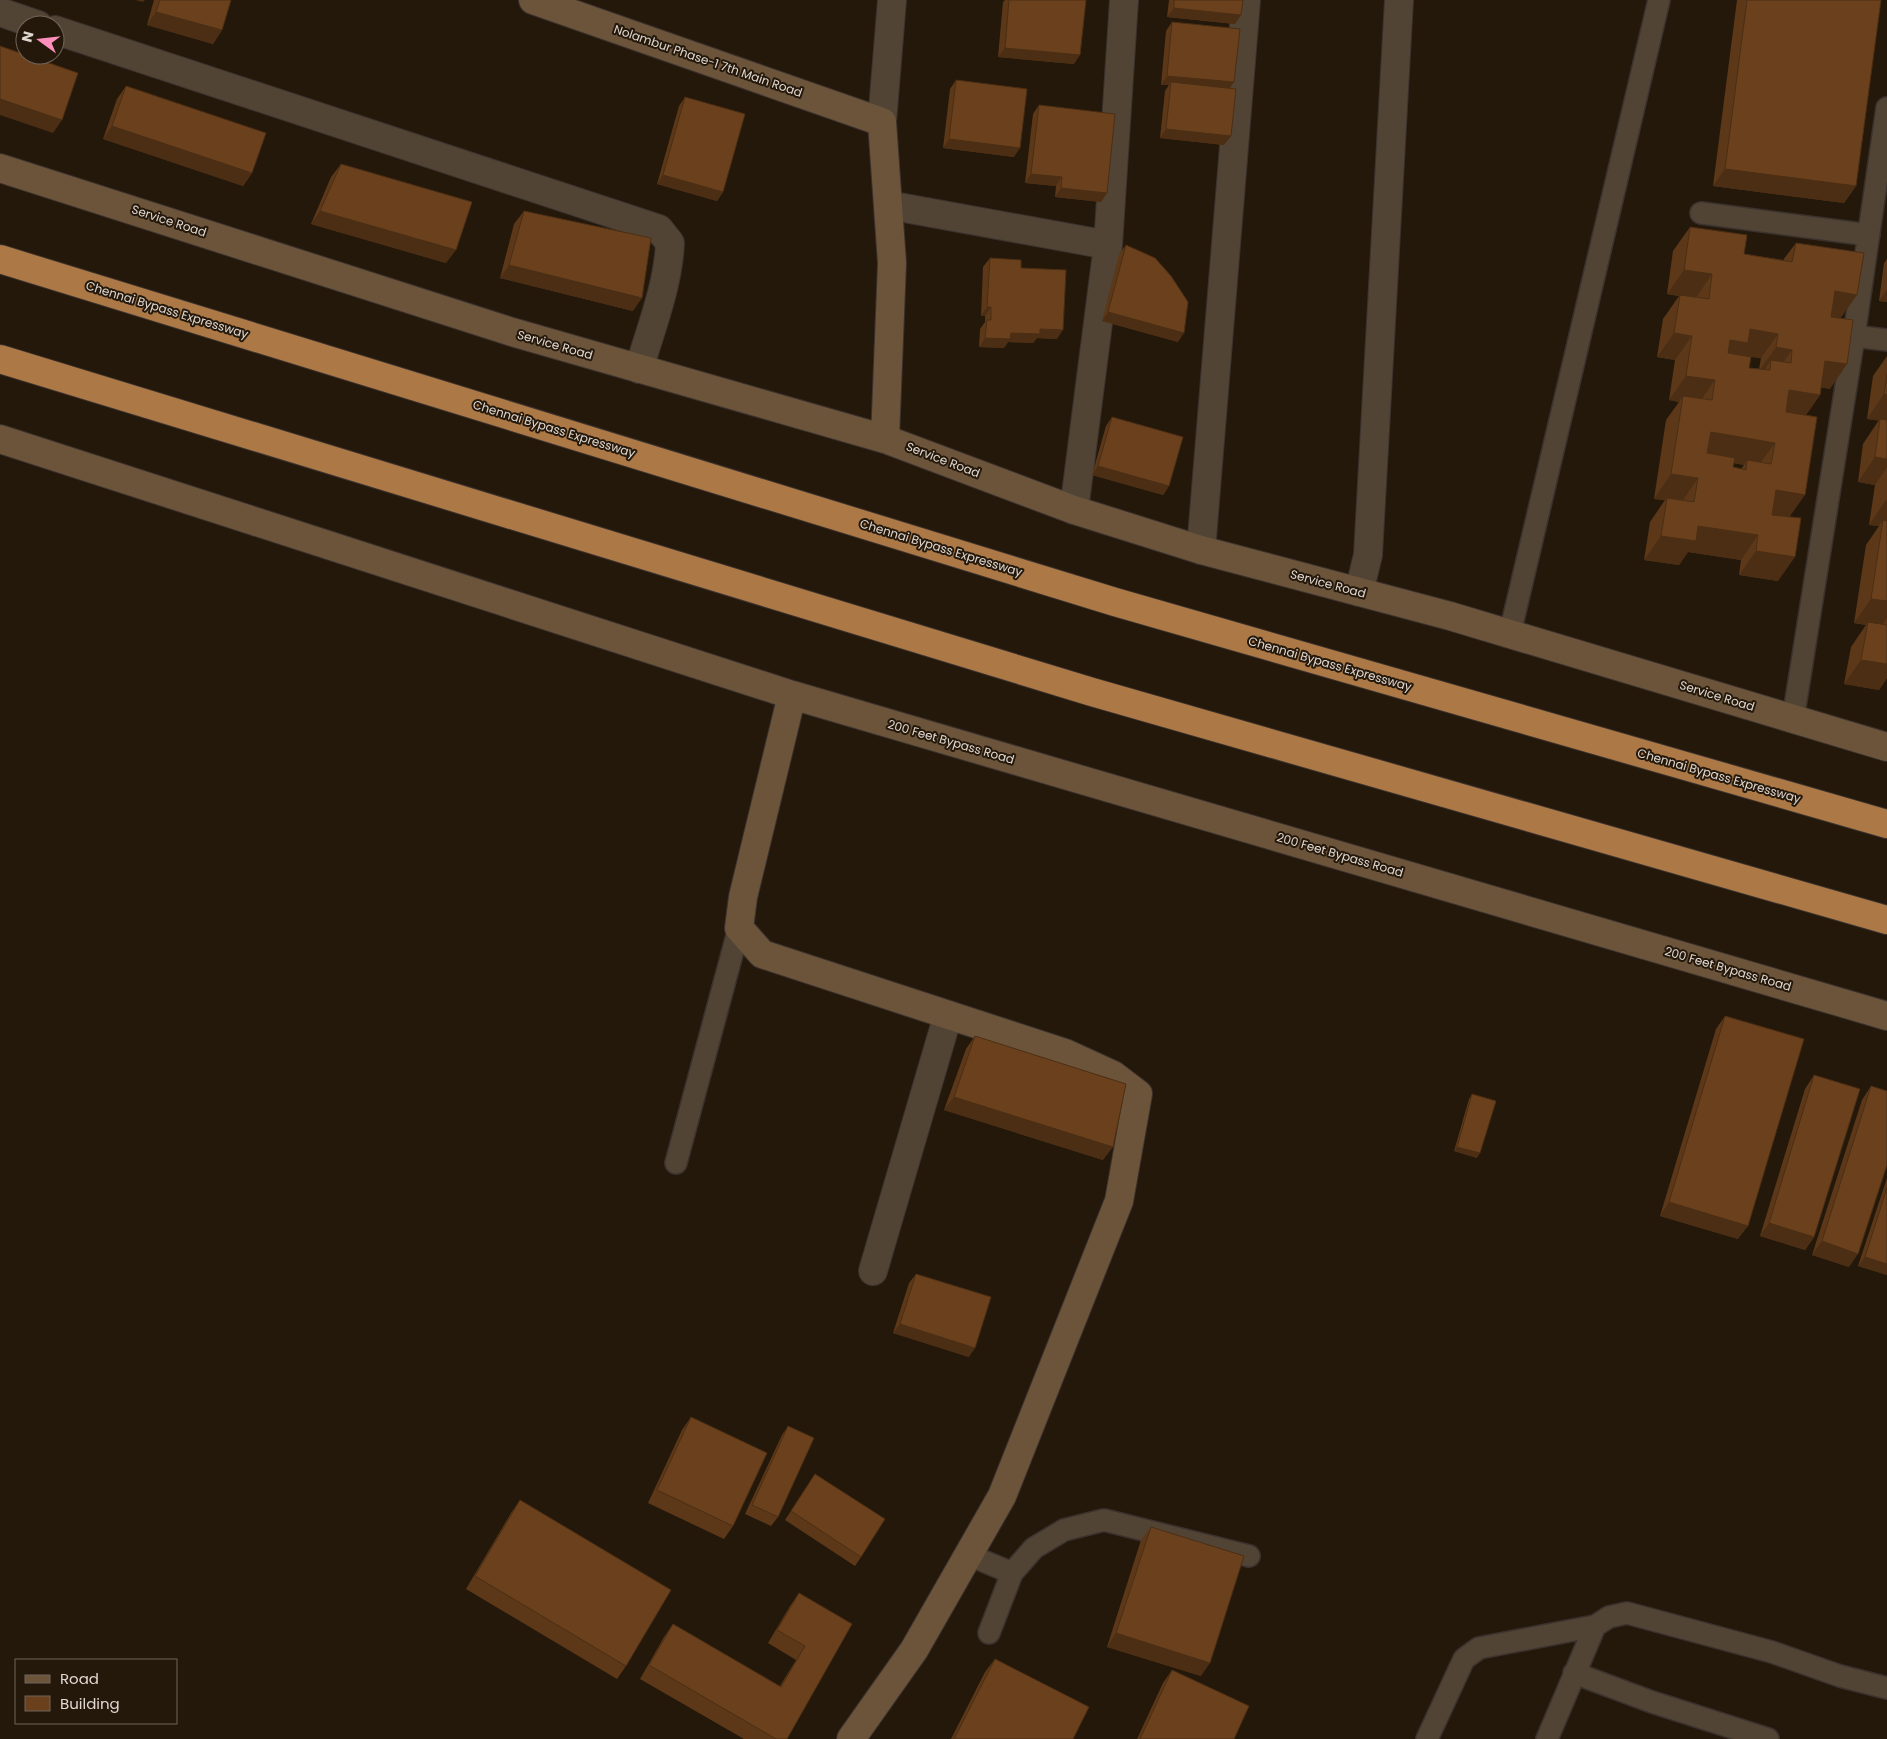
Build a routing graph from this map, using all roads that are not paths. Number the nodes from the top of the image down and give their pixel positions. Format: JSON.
{"nodes":[{"id":1,"x":534,"y":0,"type":"edge"},
{"id":2,"x":892,"y":0,"type":"edge"},
{"id":3,"x":1124,"y":0,"type":"edge"},
{"id":4,"x":1246,"y":0,"type":"edge"},
{"id":5,"x":1398,"y":0,"type":"edge"},
{"id":6,"x":1659,"y":0,"type":"edge"},
{"id":7,"x":0,"y":12,"type":"edge"},
{"id":8,"x":15,"y":17,"type":"edge"},
{"id":9,"x":65,"y":33,"type":"edge"},
{"id":10,"x":1887,"y":108,"type":"edge"},
{"id":11,"x":882,"y":122,"type":"junction"},
{"id":12,"x":0,"y":168,"type":"edge"},
{"id":13,"x":888,"y":205,"type":"junction"},
{"id":14,"x":1702,"y":213,"type":"dead end"},
{"id":15,"x":1869,"y":235,"type":"junction"},
{"id":16,"x":1108,"y":245,"type":"junction"},
{"id":17,"x":0,"y":258,"type":"edge"},
{"id":18,"x":1854,"y":336,"type":"junction"},
{"id":19,"x":1887,"y":340,"type":"edge"},
{"id":20,"x":0,"y":359,"type":"edge"},
{"id":21,"x":639,"y":369,"type":"junction"},
{"id":22,"x":0,"y":438,"type":"edge"},
{"id":23,"x":885,"y":439,"type":"junction"},
{"id":24,"x":1074,"y":510,"type":"junction"},
{"id":25,"x":1202,"y":550,"type":"junction"},
{"id":26,"x":1359,"y":592,"type":"junction"},
{"id":27,"x":1510,"y":633,"type":"junction"},
{"id":28,"x":792,"y":695,"type":"junction"},
{"id":29,"x":1793,"y":720,"type":"junction"},
{"id":30,"x":1887,"y":747,"type":"edge"},
{"id":31,"x":1887,"y":824,"type":"edge"},
{"id":32,"x":1887,"y":920,"type":"edge"},
{"id":33,"x":739,"y":928,"type":"junction"},
{"id":34,"x":948,"y":1015,"type":"junction"},
{"id":35,"x":1887,"y":1016,"type":"edge"},
{"id":36,"x":676,"y":1162,"type":"dead end"},
{"id":37,"x":873,"y":1271,"type":"dead end"},
{"id":38,"x":969,"y":1555,"type":"junction"},
{"id":39,"x":1249,"y":1556,"type":"dead end"},
{"id":40,"x":1012,"y":1573,"type":"junction"},
{"id":41,"x":1594,"y":1626,"type":"junction"},
{"id":42,"x":989,"y":1633,"type":"dead end"},
{"id":43,"x":1574,"y":1673,"type":"junction"},
{"id":44,"x":1887,"y":1688,"type":"edge"},
{"id":45,"x":852,"y":1739,"type":"edge"},
{"id":46,"x":1426,"y":1739,"type":"edge"},
{"id":47,"x":1547,"y":1739,"type":"edge"},
{"id":48,"x":1768,"y":1739,"type":"edge"}],
"edges":[{"from":1,"to":11,"type":"street","name":"Nolambur Phase-1 7th Main Road"},
{"from":2,"to":11,"type":"street"},
{"from":3,"to":16,"type":"street"},
{"from":4,"to":25,"type":"street"},
{"from":5,"to":26,"type":"street"},
{"from":6,"to":27,"type":"lane"},
{"from":7,"to":8,"type":"street"},
{"from":9,"to":21,"type":"street"},
{"from":10,"to":15,"type":"lane"},
{"from":11,"to":13,"type":"street"},
{"from":12,"to":21,"type":"street","name":"Service Road"},
{"from":13,"to":16,"type":"street"},
{"from":13,"to":23,"type":"street"},
{"from":14,"to":15,"type":"lane"},
{"from":15,"to":18,"type":"lane"},
{"from":16,"to":24,"type":"street"},
{"from":17,"to":31,"type":"highway","name":"Chennai Bypass Expressway"},
{"from":18,"to":19,"type":"lane"},
{"from":18,"to":29,"type":"lane"},
{"from":20,"to":32,"type":"highway"},
{"from":21,"to":23,"type":"street","name":"Service Road"},
{"from":22,"to":28,"type":"street","name":"200 Feet Bypass Road"},
{"from":23,"to":24,"type":"street","name":"Service Road"},
{"from":24,"to":25,"type":"street","name":"Service Road"},
{"from":25,"to":26,"type":"street","name":"Service Road"},
{"from":26,"to":27,"type":"street","name":"Service Road"},
{"from":27,"to":29,"type":"street","name":"Service Road"},
{"from":28,"to":33,"type":"street"},
{"from":28,"to":35,"type":"street","name":"200 Feet Bypass Road"},
{"from":29,"to":30,"type":"street","name":"Service Road"},
{"from":33,"to":34,"type":"street"},
{"from":33,"to":36,"type":"lane"},
{"from":34,"to":37,"type":"street"},
{"from":34,"to":38,"type":"street"},
{"from":38,"to":40,"type":"lane"},
{"from":38,"to":45,"type":"street"},
{"from":39,"to":40,"type":"lane"},
{"from":40,"to":42,"type":"lane"},
{"from":41,"to":43,"type":"lane"},
{"from":41,"to":44,"type":"lane"},
{"from":41,"to":46,"type":"lane"},
{"from":43,"to":47,"type":"lane"},
{"from":43,"to":48,"type":"lane"}]}
